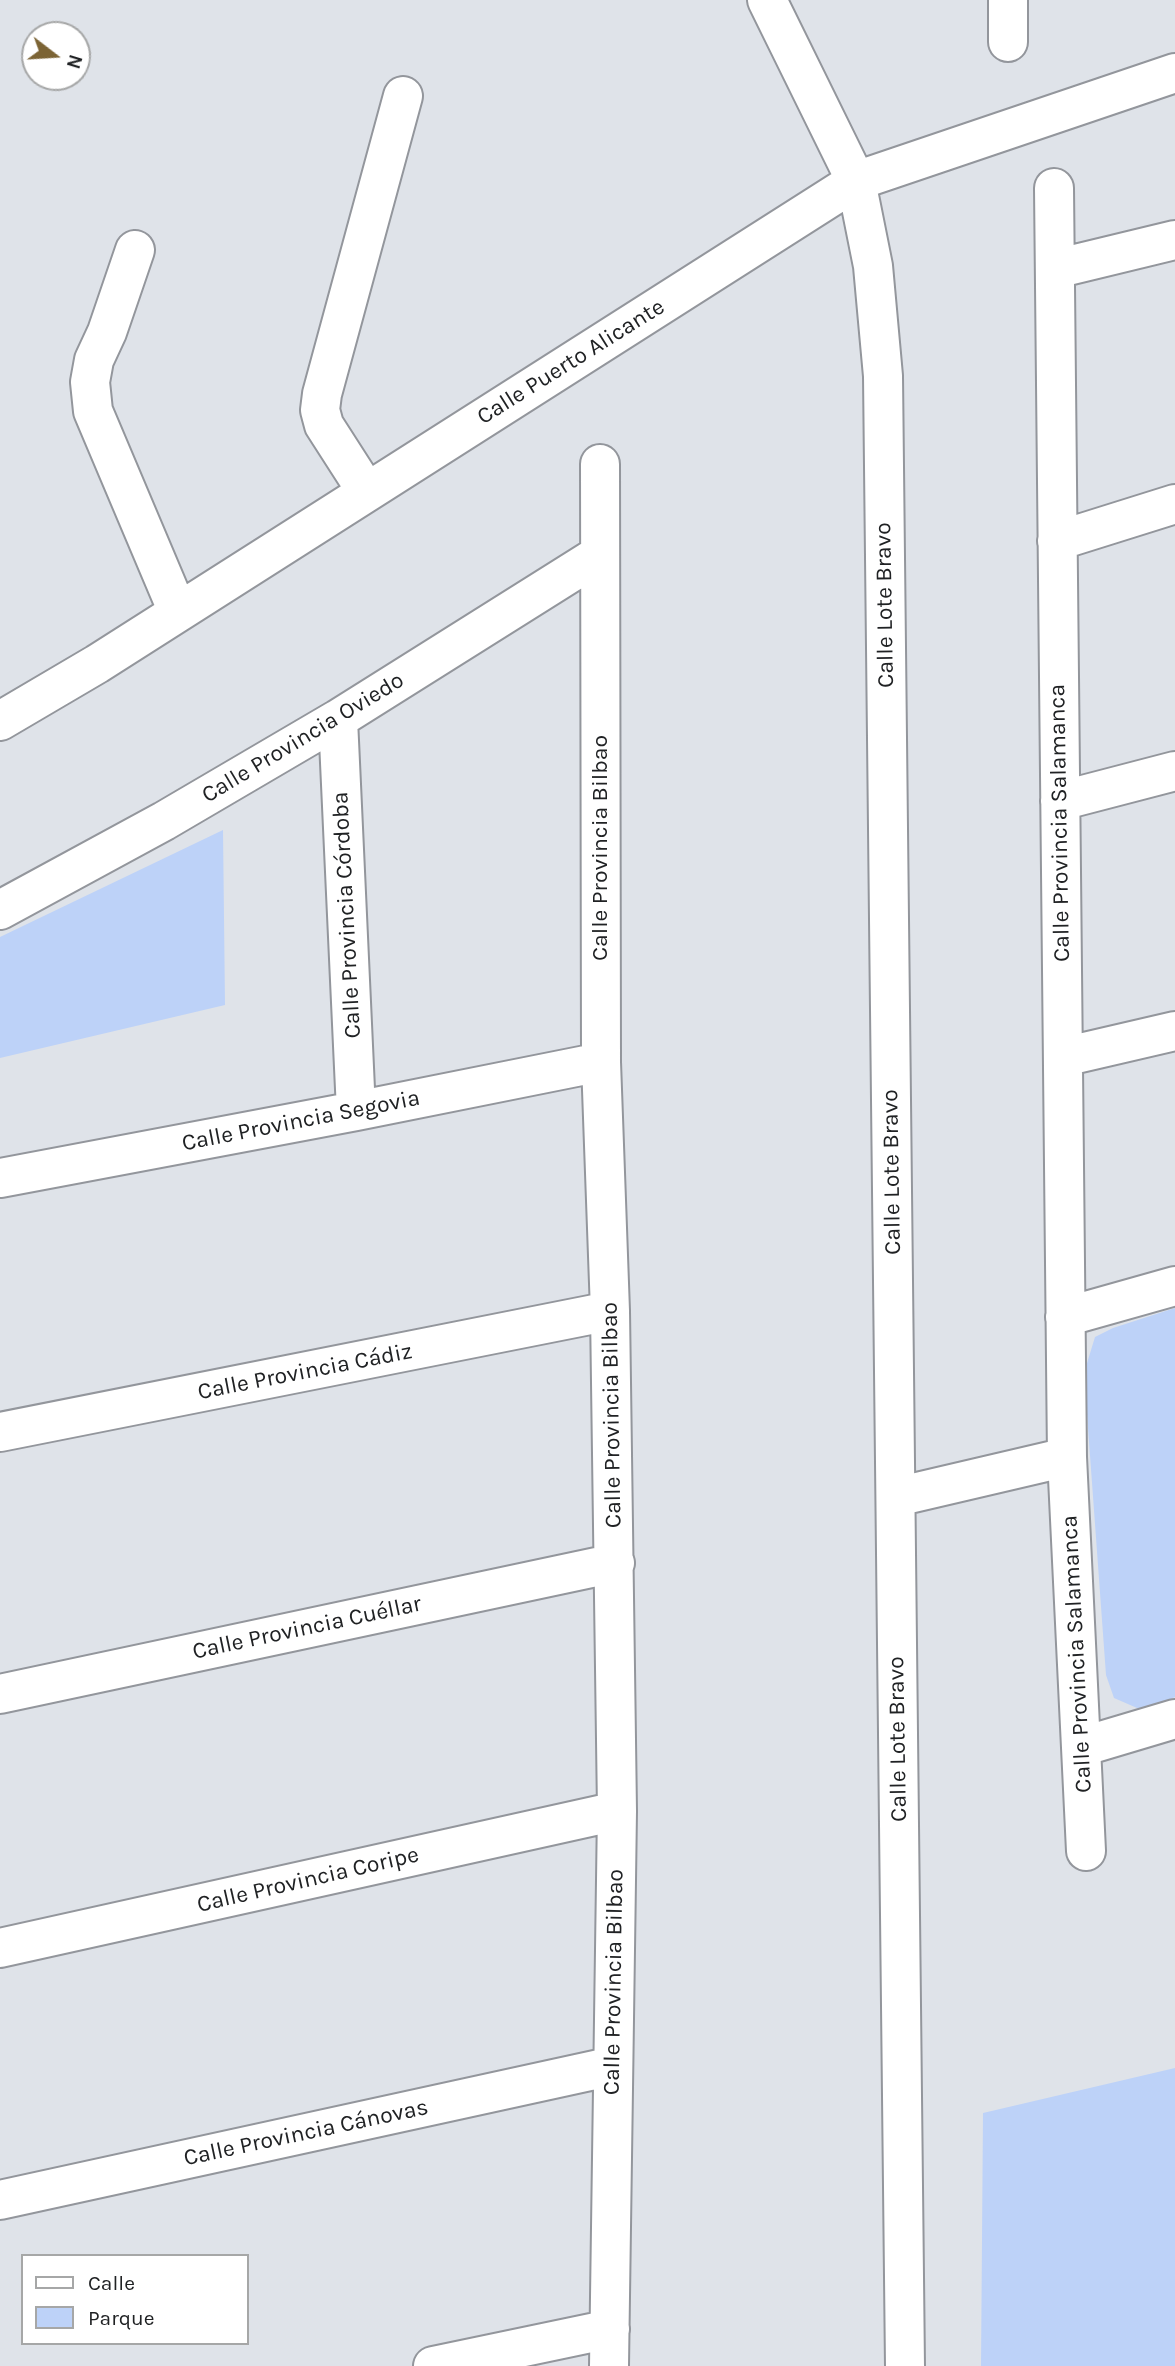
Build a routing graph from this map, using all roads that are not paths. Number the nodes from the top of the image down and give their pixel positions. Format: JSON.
{"nodes":[{"id":1,"x":767,"y":0,"type":"edge"},
{"id":2,"x":1008,"y":0,"type":"edge"},
{"id":3,"x":1008,"y":42,"type":"dead end"},
{"id":4,"x":1175,"y":73,"type":"edge"},
{"id":5,"x":403,"y":96,"type":"dead end"},
{"id":6,"x":856,"y":181,"type":"junction"},
{"id":7,"x":1054,"y":188,"type":"dead end"},
{"id":8,"x":1175,"y":240,"type":"edge"},
{"id":9,"x":135,"y":250,"type":"dead end"},
{"id":10,"x":1055,"y":269,"type":"junction"},
{"id":11,"x":600,"y":464,"type":"dead end"},
{"id":12,"x":367,"y":492,"type":"junction"},
{"id":13,"x":1175,"y":503,"type":"edge"},
{"id":14,"x":1058,"y":541,"type":"junction"},
{"id":15,"x":599,"y":555,"type":"junction"},
{"id":16,"x":178,"y":612,"type":"junction"},
{"id":17,"x":338,"y":719,"type":"junction"},
{"id":18,"x":0,"y":721,"type":"edge"},
{"id":19,"x":1175,"y":771,"type":"edge"},
{"id":20,"x":1060,"y":801,"type":"junction"},
{"id":21,"x":0,"y":910,"type":"edge"},
{"id":22,"x":1175,"y":1031,"type":"edge"},
{"id":23,"x":1063,"y":1057,"type":"junction"},
{"id":24,"x":601,"y":1062,"type":"junction"},
{"id":25,"x":356,"y":1111,"type":"junction"},
{"id":26,"x":0,"y":1178,"type":"edge"},
{"id":27,"x":1175,"y":1286,"type":"edge"},
{"id":28,"x":610,"y":1311,"type":"junction"},
{"id":29,"x":1065,"y":1317,"type":"junction"},
{"id":30,"x":0,"y":1432,"type":"edge"},
{"id":31,"x":1067,"y":1457,"type":"junction"},
{"id":32,"x":896,"y":1497,"type":"junction"},
{"id":33,"x":615,"y":1563,"type":"junction"},
{"id":34,"x":0,"y":1694,"type":"edge"},
{"id":35,"x":1175,"y":1719,"type":"edge"},
{"id":36,"x":1081,"y":1747,"type":"junction"},
{"id":37,"x":617,"y":1811,"type":"junction"},
{"id":38,"x":1086,"y":1851,"type":"dead end"},
{"id":39,"x":0,"y":1948,"type":"edge"},
{"id":40,"x":612,"y":2066,"type":"junction"},
{"id":41,"x":0,"y":2200,"type":"edge"},
{"id":42,"x":609,"y":2348,"type":"edge"},
{"id":43,"x":433,"y":2366,"type":"edge"},
{"id":44,"x":905,"y":2366,"type":"edge"}],
"edges":[{"from":1,"to":6,"type":"street","name":"Calle Lote Bravo"},
{"from":2,"to":3,"type":"street"},
{"from":4,"to":6,"type":"street","name":"Calle Puerto Alicante"},
{"from":5,"to":12,"type":"street"},
{"from":6,"to":12,"type":"street","name":"Calle Puerto Alicante"},
{"from":6,"to":32,"type":"street","name":"Calle Lote Bravo"},
{"from":7,"to":10,"type":"street","name":"Calle Provincia Salamanca"},
{"from":8,"to":10,"type":"street"},
{"from":9,"to":16,"type":"street"},
{"from":10,"to":14,"type":"street","name":"Calle Provincia Salamanca"},
{"from":11,"to":15,"type":"street","name":"Calle Provincia Bilbao"},
{"from":12,"to":16,"type":"street","name":"Calle Puerto Alicante"},
{"from":13,"to":14,"type":"street"},
{"from":14,"to":20,"type":"street","name":"Calle Provincia Salamanca"},
{"from":15,"to":17,"type":"street","name":"Calle Provincia Oviedo"},
{"from":15,"to":24,"type":"street","name":"Calle Provincia Bilbao"},
{"from":16,"to":18,"type":"street","name":"Calle Puerto Alicante"},
{"from":17,"to":21,"type":"street","name":"Calle Provincia Oviedo"},
{"from":17,"to":25,"type":"street","name":"Calle Provincia Córdoba"},
{"from":19,"to":20,"type":"street"},
{"from":20,"to":23,"type":"street","name":"Calle Provincia Salamanca"},
{"from":22,"to":23,"type":"street"},
{"from":23,"to":29,"type":"street","name":"Calle Provincia Salamanca"},
{"from":24,"to":25,"type":"street","name":"Calle Provincia Segovia"},
{"from":24,"to":28,"type":"street","name":"Calle Provincia Bilbao"},
{"from":25,"to":26,"type":"street","name":"Calle Provincia Segovia"},
{"from":27,"to":29,"type":"street"},
{"from":28,"to":30,"type":"street","name":"Calle Provincia Cádiz"},
{"from":28,"to":33,"type":"street","name":"Calle Provincia Bilbao"},
{"from":29,"to":31,"type":"street","name":"Calle Provincia Salamanca"},
{"from":31,"to":32,"type":"street"},
{"from":31,"to":36,"type":"street","name":"Calle Provincia Salamanca"},
{"from":32,"to":44,"type":"street","name":"Calle Lote Bravo"},
{"from":33,"to":34,"type":"street","name":"Calle Provincia Cuéllar"},
{"from":33,"to":37,"type":"street","name":"Calle Provincia Bilbao"},
{"from":35,"to":36,"type":"street"},
{"from":36,"to":38,"type":"street","name":"Calle Provincia Salamanca"},
{"from":37,"to":39,"type":"street","name":"Calle Provincia Coripe"},
{"from":37,"to":40,"type":"street","name":"Calle Provincia Bilbao"},
{"from":40,"to":41,"type":"street","name":"Calle Provincia Cánovas"},
{"from":40,"to":42,"type":"street","name":"Calle Provincia Bilbao"},
{"from":42,"to":43,"type":"street"}]}
